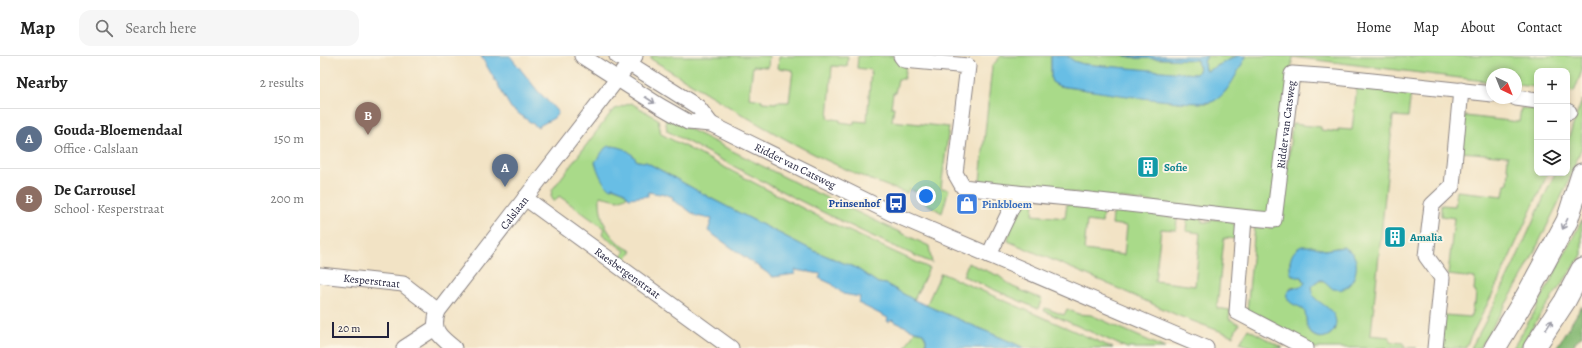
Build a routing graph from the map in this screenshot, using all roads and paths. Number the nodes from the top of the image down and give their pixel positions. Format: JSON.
{"nodes":[{"id":1,"x":582,"y":56,"type":"edge"},
{"id":2,"x":900,"y":56,"type":"edge"},
{"id":3,"x":627,"y":59,"type":"edge"},
{"id":4,"x":618,"y":79,"type":"junction"},
{"id":5,"x":1461,"y":90,"type":"junction"},
{"id":6,"x":1486,"y":93,"type":"edge"},
{"id":7,"x":1522,"y":99,"type":"edge"},
{"id":8,"x":1534,"y":101,"type":"edge"},
{"id":9,"x":711,"y":124,"type":"junction"},
{"id":10,"x":1582,"y":174,"type":"edge"},
{"id":11,"x":1018,"y":194,"type":"junction"},
{"id":12,"x":525,"y":198,"type":"junction"},
{"id":13,"x":1244,"y":218,"type":"junction"},
{"id":14,"x":989,"y":255,"type":"junction"},
{"id":15,"x":1582,"y":269,"type":"edge"},
{"id":16,"x":320,"y":274,"type":"edge"},
{"id":17,"x":438,"y":311,"type":"junction"},
{"id":18,"x":435,"y":328,"type":"junction"},
{"id":19,"x":404,"y":348,"type":"edge"},
{"id":20,"x":454,"y":348,"type":"edge"},
{"id":21,"x":731,"y":348,"type":"edge"},
{"id":22,"x":1206,"y":348,"type":"edge"},
{"id":23,"x":1306,"y":348,"type":"edge"},
{"id":24,"x":1435,"y":348,"type":"edge"},
{"id":25,"x":1495,"y":348,"type":"edge"},
{"id":26,"x":1534,"y":348,"type":"edge"}],
"edges":[{"from":1,"to":4,"type":"street","name":"Ridder van Catsweg"},
{"from":2,"to":11,"type":"street","name":"Ridder van Catsweg"},
{"from":3,"to":4,"type":"street","name":"Calslaan"},
{"from":3,"to":9,"type":"street","name":"Ridder van Catsweg"},
{"from":4,"to":9,"type":"street","name":"Ridder van Catsweg","one_way":true},
{"from":4,"to":12,"type":"street","name":"Calslaan"},
{"from":5,"to":6,"type":"street","name":"Ridder van Catsweg"},
{"from":5,"to":13,"type":"street","name":"Ridder van Catsweg"},
{"from":5,"to":24,"type":"street"},
{"from":7,"to":8,"type":"street"},
{"from":9,"to":14,"type":"street","name":"Ridder van Catsweg"},
{"from":10,"to":25,"type":"main road","one_way":true},
{"from":11,"to":13,"type":"street","name":"Ridder van Catsweg"},
{"from":11,"to":14,"type":"street"},
{"from":12,"to":17,"type":"street","name":"Calslaan"},
{"from":12,"to":21,"type":"street","name":"Raesbergenstraat"},
{"from":13,"to":23,"type":"street"},
{"from":14,"to":22,"type":"street","name":"Ridder van Catsweg"},
{"from":26,"to":15,"type":"main road","one_way":true},
{"from":16,"to":17,"type":"street","name":"Kesperstraat"},
{"from":17,"to":18,"type":"street","name":"Calslaan"},
{"from":18,"to":19,"type":"street"},
{"from":18,"to":20,"type":"street"}]}
